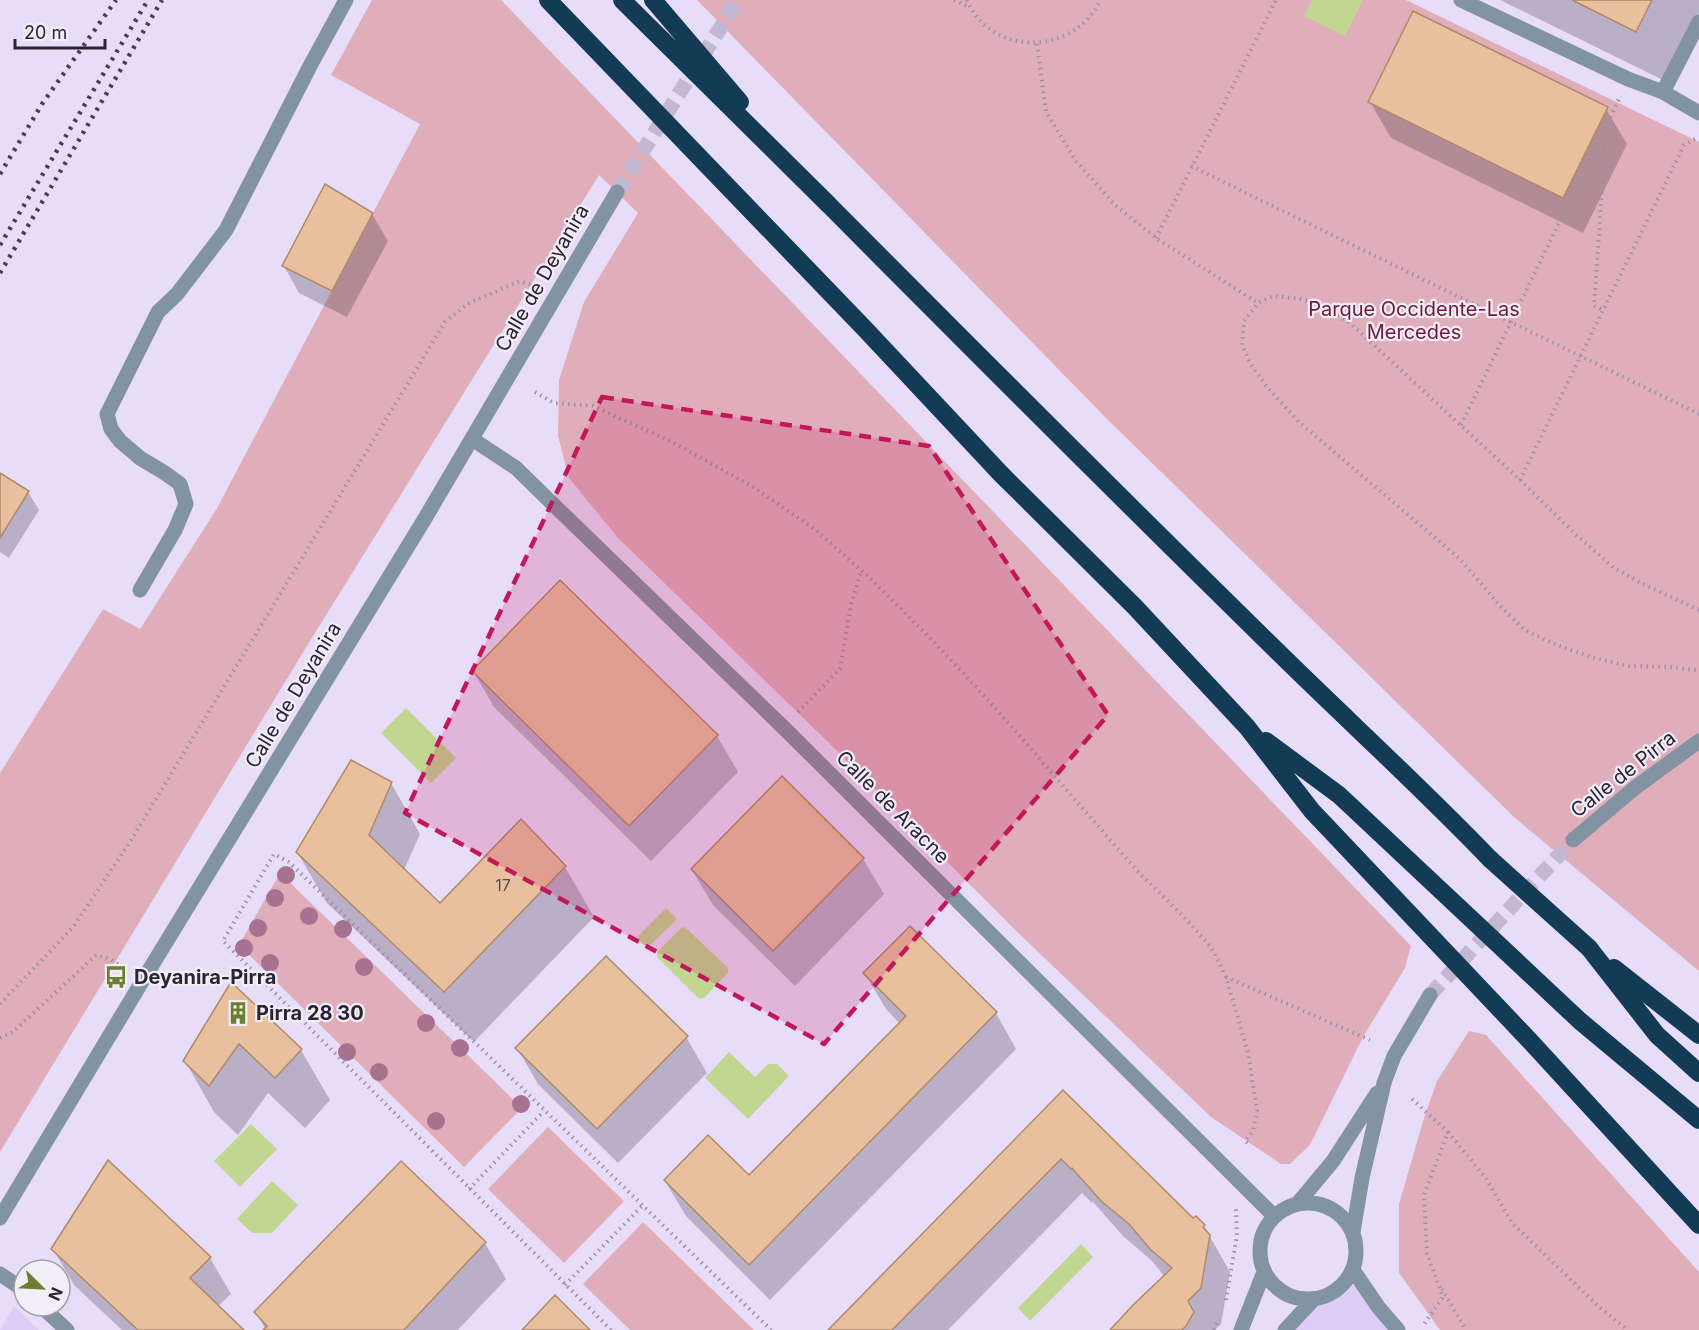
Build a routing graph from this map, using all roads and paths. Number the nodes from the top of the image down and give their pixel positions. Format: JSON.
{"nodes":[{"id":1,"x":346,"y":0,"type":"edge"},
{"id":2,"x":548,"y":0,"type":"edge"},
{"id":3,"x":622,"y":0,"type":"edge"},
{"id":4,"x":653,"y":0,"type":"edge"},
{"id":5,"x":954,"y":0,"type":"edge"},
{"id":6,"x":967,"y":0,"type":"edge"},
{"id":7,"x":1100,"y":0,"type":"edge"},
{"id":8,"x":1276,"y":0,"type":"edge"},
{"id":9,"x":1461,"y":0,"type":"edge"},
{"id":10,"x":970,"y":8,"type":"junction"},
{"id":11,"x":1699,"y":22,"type":"edge"},
{"id":12,"x":1037,"y":44,"type":"junction"},
{"id":13,"x":1628,"y":79,"type":"junction"},
{"id":14,"x":1663,"y":92,"type":"junction"},
{"id":15,"x":1699,"y":113,"type":"edge"},
{"id":16,"x":1699,"y":137,"type":"edge"},
{"id":17,"x":1598,"y":143,"type":"junction"},
{"id":18,"x":1191,"y":166,"type":"junction"},
{"id":19,"x":617,"y":192,"type":"tunnel mouth"},
{"id":20,"x":828,"y":204,"type":"junction"},
{"id":21,"x":1156,"y":238,"type":"junction"},
{"id":22,"x":558,"y":293,"type":"junction"},
{"id":23,"x":1258,"y":303,"type":"junction"},
{"id":24,"x":1603,"y":310,"type":"junction"},
{"id":25,"x":1511,"y":322,"type":"junction"},
{"id":26,"x":1580,"y":356,"type":"junction"},
{"id":27,"x":536,"y":392,"type":"dead end"},
{"id":28,"x":1699,"y":414,"type":"edge"},
{"id":29,"x":1461,"y":425,"type":"junction"},
{"id":30,"x":472,"y":439,"type":"junction"},
{"id":31,"x":1520,"y":480,"type":"junction"},
{"id":32,"x":861,"y":571,"type":"junction"},
{"id":33,"x":140,"y":590,"type":"dead end"},
{"id":34,"x":1699,"y":610,"type":"edge"},
{"id":35,"x":1699,"y":671,"type":"edge"},
{"id":36,"x":1247,"y":727,"type":"junction"},
{"id":37,"x":784,"y":728,"type":"junction"},
{"id":38,"x":1699,"y":741,"type":"edge"},
{"id":39,"x":1574,"y":840,"type":"tunnel mouth"},
{"id":40,"x":1589,"y":948,"type":"junction"},
{"id":41,"x":1226,"y":977,"type":"junction"},
{"id":42,"x":142,"y":980,"type":"junction"},
{"id":43,"x":1430,"y":995,"type":"tunnel mouth"},
{"id":44,"x":0,"y":1004,"type":"edge"},
{"id":45,"x":1699,"y":1035,"type":"edge"},
{"id":46,"x":0,"y":1038,"type":"edge"},
{"id":47,"x":1370,"y":1040,"type":"dead end"},
{"id":48,"x":1699,"y":1073,"type":"edge"},
{"id":49,"x":1384,"y":1083,"type":"junction"},
{"id":50,"x":1412,"y":1099,"type":"dead end"},
{"id":51,"x":544,"y":1111,"type":"junction"},
{"id":52,"x":1699,"y":1120,"type":"edge"},
{"id":53,"x":1448,"y":1132,"type":"junction"},
{"id":54,"x":1251,"y":1146,"type":"dead end"},
{"id":55,"x":469,"y":1189,"type":"junction"},
{"id":56,"x":1228,"y":1202,"type":"dead end"},
{"id":57,"x":1298,"y":1203,"type":"junction"},
{"id":58,"x":642,"y":1206,"type":"junction"},
{"id":59,"x":1274,"y":1216,"type":"junction"},
{"id":60,"x":0,"y":1218,"type":"edge"},
{"id":61,"x":1699,"y":1225,"type":"edge"},
{"id":62,"x":1353,"y":1232,"type":"junction"},
{"id":63,"x":1353,"y":1270,"type":"junction"},
{"id":64,"x":1264,"y":1272,"type":"junction"},
{"id":65,"x":1437,"y":1280,"type":"junction"},
{"id":66,"x":565,"y":1285,"type":"junction"},
{"id":67,"x":1314,"y":1299,"type":"junction"},
{"id":68,"x":1226,"y":1304,"type":"dead end"},
{"id":69,"x":1222,"y":1312,"type":"dead end"},
{"id":70,"x":54,"y":1318,"type":"edge"},
{"id":71,"x":1422,"y":1328,"type":"dead end"},
{"id":72,"x":66,"y":1330,"type":"edge"},
{"id":73,"x":611,"y":1330,"type":"edge"},
{"id":74,"x":771,"y":1330,"type":"edge"},
{"id":75,"x":1214,"y":1330,"type":"edge"},
{"id":76,"x":1240,"y":1330,"type":"edge"},
{"id":77,"x":1285,"y":1330,"type":"edge"},
{"id":78,"x":1398,"y":1330,"type":"edge"},
{"id":79,"x":1466,"y":1330,"type":"edge"},
{"id":80,"x":1628,"y":1330,"type":"edge"}],
"edges":[{"from":1,"to":33,"type":"street"},
{"from":2,"to":36,"type":"highway"},
{"from":3,"to":20,"type":"highway","bridge":true},
{"from":4,"to":20,"type":"highway","bridge":true},
{"from":5,"to":10,"type":"path"},
{"from":6,"to":10,"type":"path"},
{"from":7,"to":12,"type":"path"},
{"from":8,"to":18,"type":"path"},
{"from":9,"to":13,"type":"street"},
{"from":10,"to":12,"type":"path"},
{"from":11,"to":14,"type":"street"},
{"from":12,"to":21,"type":"path"},
{"from":13,"to":14,"type":"street"},
{"from":13,"to":17,"type":"path"},
{"from":14,"to":15,"type":"street"},
{"from":16,"to":24,"type":"path"},
{"from":17,"to":24,"type":"path"},
{"from":17,"to":25,"type":"path"},
{"from":18,"to":21,"type":"path"},
{"from":18,"to":25,"type":"path"},
{"from":19,"to":22,"type":"street","name":"Calle de Deyanira"},
{"from":20,"to":40,"type":"highway","bridge":true},
{"from":21,"to":23,"type":"path"},
{"from":22,"to":30,"type":"street","name":"Calle de Deyanira"},
{"from":22,"to":44,"type":"path"},
{"from":23,"to":29,"type":"path"},
{"from":23,"to":35,"type":"path"},
{"from":24,"to":26,"type":"path"},
{"from":25,"to":26,"type":"path"},
{"from":25,"to":29,"type":"path"},
{"from":26,"to":28,"type":"path"},
{"from":26,"to":31,"type":"path"},
{"from":27,"to":32,"type":"path"},
{"from":29,"to":31,"type":"path"},
{"from":30,"to":37,"type":"street","name":"Calle de Aracne"},
{"from":30,"to":42,"type":"street","name":"Calle de Deyanira"},
{"from":31,"to":34,"type":"path"},
{"from":32,"to":37,"type":"path"},
{"from":32,"to":41,"type":"path"},
{"from":36,"to":52,"type":"highway"},
{"from":36,"to":61,"type":"highway"},
{"from":37,"to":59,"type":"street","name":"Calle de Aracne"},
{"from":38,"to":39,"type":"street","name":"Calle de Pirra"},
{"from":40,"to":45,"type":"highway"},
{"from":40,"to":48,"type":"highway"},
{"from":41,"to":47,"type":"path"},
{"from":41,"to":54,"type":"path"},
{"from":42,"to":46,"type":"path"},
{"from":42,"to":60,"type":"street","name":"Calle de Deyanira"},
{"from":43,"to":49,"type":"street"},
{"from":49,"to":57,"type":"street"},
{"from":49,"to":62,"type":"street"},
{"from":50,"to":53,"type":"path"},
{"from":51,"to":55,"type":"path"},
{"from":51,"to":55,"type":"path"},
{"from":51,"to":58,"type":"path"},
{"from":53,"to":65,"type":"path"},
{"from":53,"to":80,"type":"path"},
{"from":55,"to":66,"type":"path"},
{"from":56,"to":68,"type":"path"},
{"from":57,"to":59,"type":"street"},
{"from":57,"to":62,"type":"street"},
{"from":58,"to":66,"type":"path"},
{"from":58,"to":74,"type":"path"},
{"from":59,"to":64,"type":"street"},
{"from":62,"to":63,"type":"street"},
{"from":63,"to":67,"type":"street"},
{"from":63,"to":78,"type":"street"},
{"from":64,"to":67,"type":"street"},
{"from":64,"to":76,"type":"street"},
{"from":65,"to":71,"type":"path"},
{"from":65,"to":79,"type":"path"},
{"from":66,"to":73,"type":"path"},
{"from":67,"to":77,"type":"street"},
{"from":69,"to":75,"type":"path"},
{"from":70,"to":72,"type":"street"}]}
